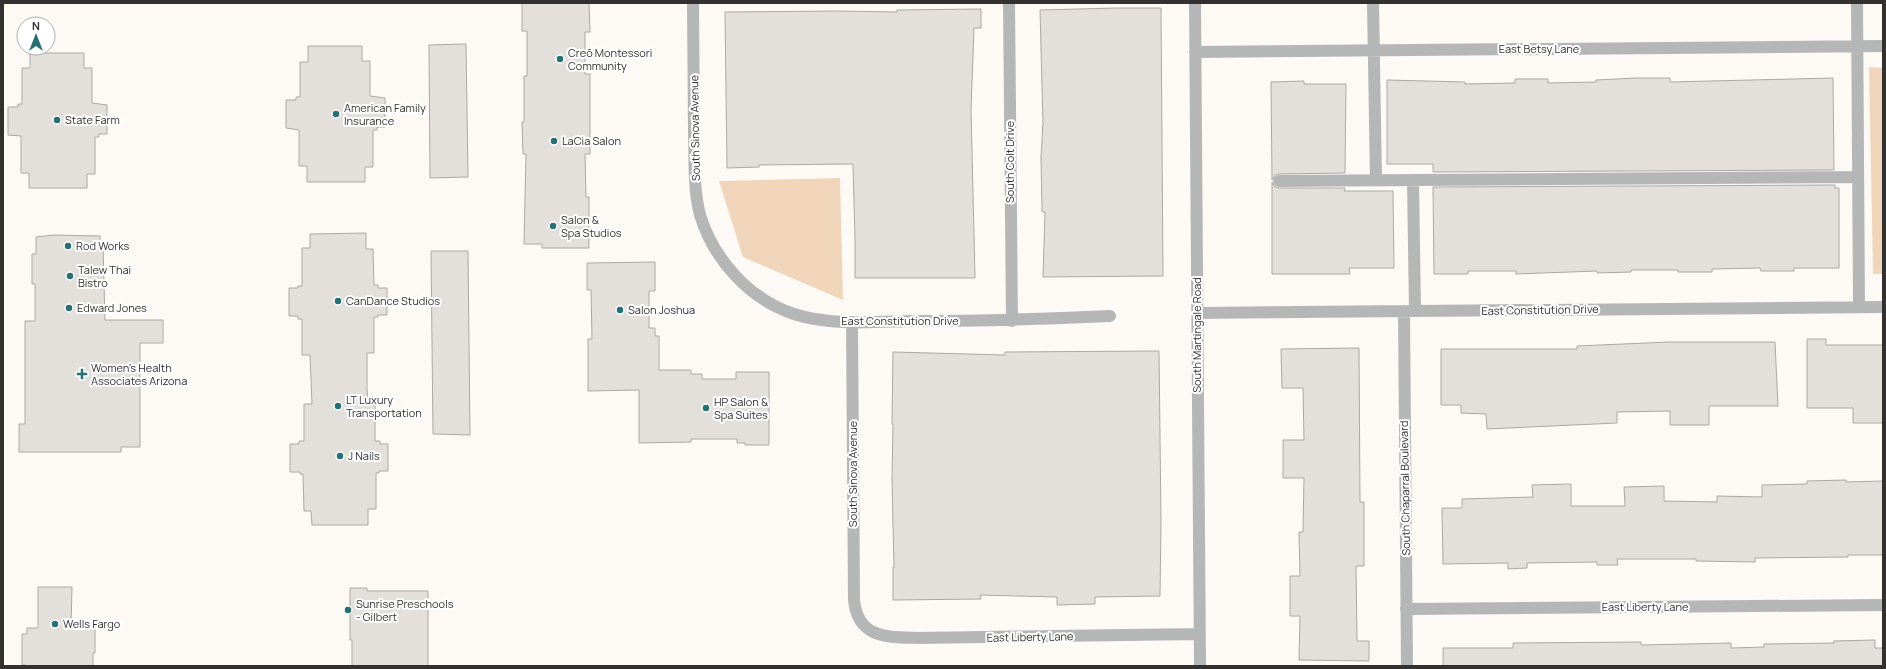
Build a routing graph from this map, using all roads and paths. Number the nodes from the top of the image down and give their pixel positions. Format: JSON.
{"nodes":[{"id":1,"x":693,"y":3,"type":"edge"},
{"id":2,"x":1009,"y":3,"type":"edge"},
{"id":3,"x":1195,"y":3,"type":"edge"},
{"id":4,"x":1373,"y":3,"type":"edge"},
{"id":5,"x":1857,"y":3,"type":"edge"},
{"id":6,"x":1858,"y":46,"type":"junction"},
{"id":7,"x":1883,"y":46,"type":"edge"},
{"id":8,"x":1374,"y":51,"type":"junction"},
{"id":9,"x":1195,"y":52,"type":"junction"},
{"id":10,"x":1858,"y":177,"type":"junction"},
{"id":11,"x":1376,"y":180,"type":"junction"},
{"id":12,"x":1413,"y":180,"type":"junction"},
{"id":13,"x":1279,"y":181,"type":"dead end"},
{"id":14,"x":715,"y":249,"type":"joint"},
{"id":15,"x":1859,"y":307,"type":"junction"},
{"id":16,"x":1883,"y":307,"type":"edge"},
{"id":17,"x":1410,"y":311,"type":"junction"},
{"id":18,"x":1197,"y":313,"type":"junction"},
{"id":19,"x":1110,"y":316,"type":"dead end"},
{"id":20,"x":1012,"y":320,"type":"junction"},
{"id":21,"x":852,"y":322,"type":"junction"},
{"id":22,"x":1883,"y":605,"type":"edge"},
{"id":23,"x":1406,"y":609,"type":"junction"},
{"id":24,"x":863,"y":624,"type":"joint"},
{"id":25,"x":1200,"y":634,"type":"junction"},
{"id":26,"x":1200,"y":666,"type":"edge"},
{"id":27,"x":1407,"y":666,"type":"edge"}],
"edges":[{"from":1,"to":14,"type":"street","name":"South Sinova Avenue"},
{"from":2,"to":20,"type":"street","name":"South Colt Drive"},
{"from":3,"to":9,"type":"street","name":"South Martingale Road"},
{"from":4,"to":8,"type":"street"},
{"from":5,"to":6,"type":"street"},
{"from":6,"to":7,"type":"street","name":"East Betsy Lane"},
{"from":6,"to":8,"type":"street","name":"East Betsy Lane"},
{"from":6,"to":10,"type":"street"},
{"from":8,"to":9,"type":"street","name":"East Betsy Lane"},
{"from":8,"to":11,"type":"street"},
{"from":9,"to":18,"type":"street","name":"South Martingale Road"},
{"from":10,"to":12,"type":"street"},
{"from":10,"to":15,"type":"street"},
{"from":11,"to":12,"type":"street"},
{"from":11,"to":13,"type":"street"},
{"from":12,"to":17,"type":"street","name":"South Chaparral Boulevard"},
{"from":14,"to":21,"type":"street","name":"East Constitution Drive"},
{"from":15,"to":16,"type":"street","name":"East Constitution Drive"},
{"from":15,"to":17,"type":"street","name":"East Constitution Drive"},
{"from":17,"to":18,"type":"street","name":"East Constitution Drive"},
{"from":17,"to":23,"type":"street","name":"South Chaparral Boulevard"},
{"from":18,"to":25,"type":"street","name":"South Martingale Road"},
{"from":19,"to":20,"type":"street","name":"East Constitution Drive"},
{"from":20,"to":21,"type":"street","name":"East Constitution Drive"},
{"from":21,"to":24,"type":"street","name":"South Sinova Avenue"},
{"from":22,"to":23,"type":"street","name":"East Liberty Lane"},
{"from":23,"to":27,"type":"street","name":"South Chaparral Boulevard"},
{"from":24,"to":25,"type":"street","name":"East Liberty Lane"},
{"from":25,"to":26,"type":"street","name":"South Martingale Road"}]}
